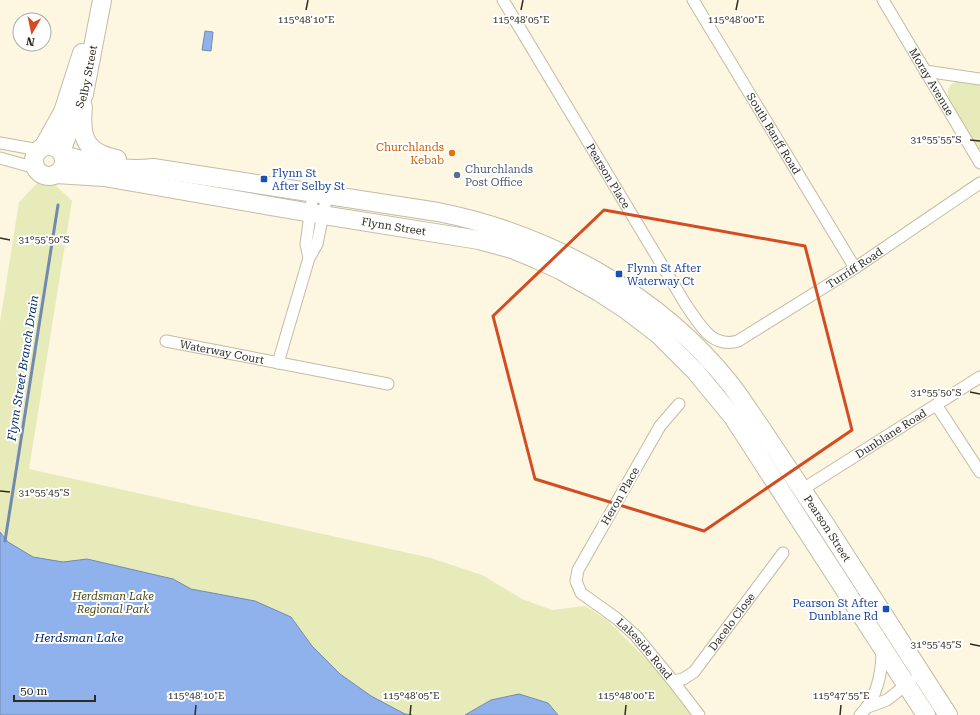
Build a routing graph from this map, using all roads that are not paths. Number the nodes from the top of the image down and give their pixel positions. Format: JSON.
{"nodes":[{"id":1,"x":91,"y":0,"type":"edge"},
{"id":2,"x":102,"y":0,"type":"edge"},
{"id":3,"x":503,"y":0,"type":"edge"},
{"id":4,"x":693,"y":0,"type":"edge"},
{"id":5,"x":883,"y":0,"type":"edge"},
{"id":6,"x":925,"y":71,"type":"junction"},
{"id":7,"x":980,"y":79,"type":"edge"},
{"id":8,"x":84,"y":94,"type":"junction"},
{"id":9,"x":0,"y":143,"type":"edge"},
{"id":10,"x":41,"y":148,"type":"junction"},
{"id":11,"x":63,"y":153,"type":"junction"},
{"id":12,"x":0,"y":158,"type":"edge"},
{"id":13,"x":980,"y":163,"type":"edge"},
{"id":14,"x":36,"y":168,"type":"junction"},
{"id":15,"x":153,"y":168,"type":"junction"},
{"id":16,"x":56,"y":174,"type":"junction"},
{"id":17,"x":980,"y":183,"type":"edge"},
{"id":18,"x":320,"y":194,"type":"junction"},
{"id":19,"x":412,"y":208,"type":"junction"},
{"id":20,"x":317,"y":214,"type":"junction"},
{"id":21,"x":444,"y":234,"type":"junction"},
{"id":22,"x":854,"y":268,"type":"junction"},
{"id":23,"x":166,"y":341,"type":"dead end"},
{"id":24,"x":724,"y":343,"type":"joint"},
{"id":25,"x":698,"y":349,"type":"joint"},
{"id":26,"x":278,"y":363,"type":"junction"},
{"id":27,"x":695,"y":371,"type":"joint"},
{"id":28,"x":980,"y":378,"type":"edge"},
{"id":29,"x":388,"y":384,"type":"dead end"},
{"id":30,"x":679,"y":404,"type":"dead end"},
{"id":31,"x":937,"y":406,"type":"junction"},
{"id":32,"x":980,"y":472,"type":"edge"},
{"id":33,"x":803,"y":489,"type":"junction"},
{"id":34,"x":783,"y":553,"type":"dead end"},
{"id":35,"x":580,"y":593,"type":"joint"},
{"id":36,"x":882,"y":647,"type":"junction"},
{"id":37,"x":921,"y":673,"type":"junction"},
{"id":38,"x":673,"y":681,"type":"junction"},
{"id":39,"x":906,"y":685,"type":"junction"},
{"id":40,"x":864,"y":711,"type":"edge"},
{"id":41,"x":699,"y":715,"type":"edge"},
{"id":42,"x":926,"y":715,"type":"edge"},
{"id":43,"x":948,"y":715,"type":"edge"}],
"edges":[{"from":1,"to":10,"type":"main road","name":"Selby Street"},
{"from":2,"to":8,"type":"main road","name":"Selby Street"},
{"from":3,"to":24,"type":"street","name":"Pearson Place"},
{"from":4,"to":22,"type":"street","name":"South Banff Road"},
{"from":5,"to":6,"type":"street","name":"Moray Avenue"},
{"from":6,"to":7,"type":"street"},
{"from":6,"to":13,"type":"street","name":"Moray Avenue"},
{"from":8,"to":11,"type":"main road","name":"Selby Street"},
{"from":8,"to":15,"type":"main road"},
{"from":9,"to":10,"type":"street"},
{"from":10,"to":11,"type":"main road"},
{"from":10,"to":14,"type":"main road"},
{"from":11,"to":15,"type":"main road","name":"Flynn Street"},
{"from":11,"to":16,"type":"main road"},
{"from":12,"to":14,"type":"street"},
{"from":14,"to":16,"type":"main road"},
{"from":15,"to":18,"type":"main road","name":"Flynn Street"},
{"from":16,"to":20,"type":"main road","name":"Flynn Street"},
{"from":17,"to":22,"type":"street","name":"Turriff Road"},
{"from":18,"to":19,"type":"main road","name":"Flynn Street"},
{"from":18,"to":20,"type":"street","name":"Waterway Court"},
{"from":19,"to":21,"type":"main road"},
{"from":19,"to":25,"type":"main road","name":"Flynn Street"},
{"from":20,"to":21,"type":"main road","name":"Flynn Street"},
{"from":20,"to":26,"type":"street","name":"Waterway Court"},
{"from":21,"to":27,"type":"main road","name":"Flynn Street"},
{"from":22,"to":24,"type":"street","name":"Turriff Road"},
{"from":23,"to":26,"type":"street","name":"Waterway Court"},
{"from":25,"to":33,"type":"main road","name":"Pearson Street"},
{"from":26,"to":29,"type":"street","name":"Waterway Court"},
{"from":27,"to":36,"type":"main road","name":"Pearson Street"},
{"from":28,"to":31,"type":"street","name":"Dunblane Road"},
{"from":30,"to":35,"type":"street","name":"Heron Place"},
{"from":31,"to":32,"type":"street"},
{"from":31,"to":33,"type":"street","name":"Dunblane Road"},
{"from":33,"to":37,"type":"main road","name":"Pearson Street"},
{"from":34,"to":38,"type":"street","name":"Dacelo Close"},
{"from":35,"to":38,"type":"street","name":"Lakeside Road"},
{"from":36,"to":39,"type":"main road","name":"Pearson Street"},
{"from":36,"to":40,"type":"street"},
{"from":37,"to":39,"type":"street"},
{"from":37,"to":43,"type":"main road","name":"Pearson Street"},
{"from":38,"to":41,"type":"street","name":"Lakeside Road"},
{"from":39,"to":40,"type":"street"},
{"from":39,"to":42,"type":"main road","name":"Pearson Street"}]}
